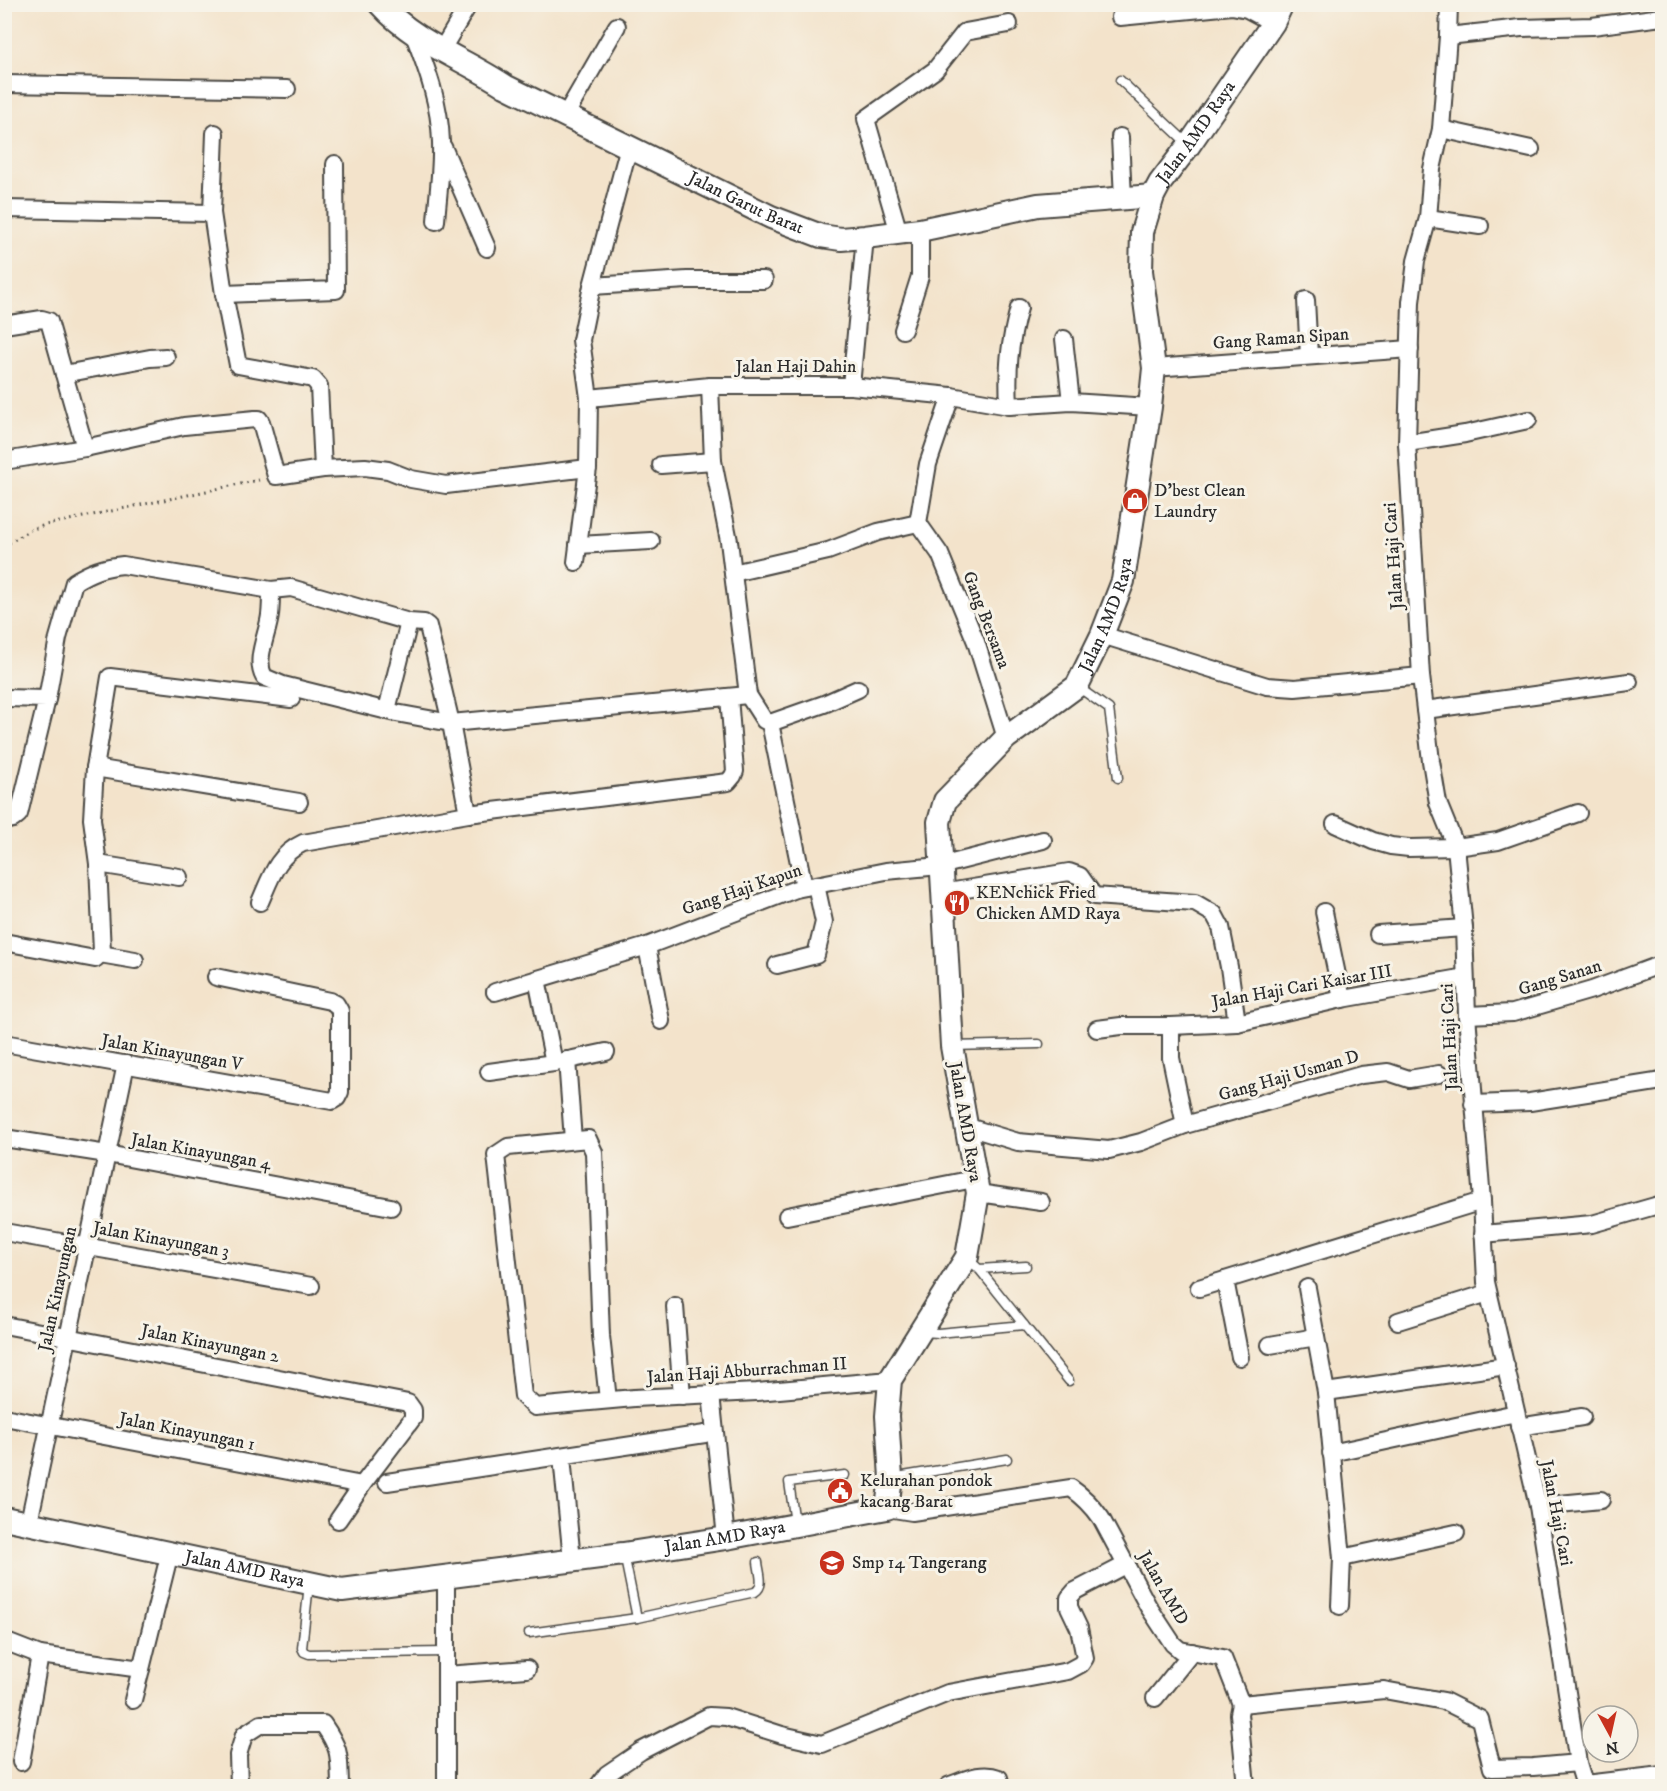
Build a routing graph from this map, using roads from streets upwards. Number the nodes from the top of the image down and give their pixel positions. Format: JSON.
{"nodes":[{"id":1,"x":380,"y":4,"type":"edge"},
{"id":2,"x":469,"y":4,"type":"edge"},
{"id":3,"x":1449,"y":4,"type":"edge"},
{"id":4,"x":1277,"y":14,"type":"edge"},
{"id":5,"x":1120,"y":17,"type":"dead end"},
{"id":6,"x":1662,"y":17,"type":"edge"},
{"id":7,"x":1009,"y":24,"type":"dead end"},
{"id":8,"x":617,"y":26,"type":"dead end"},
{"id":9,"x":414,"y":35,"type":"junction"},
{"id":10,"x":1448,"y":36,"type":"junction"},
{"id":11,"x":441,"y":51,"type":"junction"},
{"id":12,"x":4,"y":84,"type":"edge"},
{"id":13,"x":287,"y":89,"type":"dead end"},
{"id":14,"x":566,"y":116,"type":"junction"},
{"id":15,"x":1441,"y":129,"type":"junction"},
{"id":16,"x":215,"y":133,"type":"dead end"},
{"id":17,"x":1120,"y":137,"type":"dead end"},
{"id":18,"x":441,"y":143,"type":"junction"},
{"id":19,"x":629,"y":146,"type":"junction"},
{"id":20,"x":1531,"y":149,"type":"dead end"},
{"id":21,"x":335,"y":164,"type":"dead end"},
{"id":22,"x":1153,"y":196,"type":"junction"},
{"id":23,"x":1123,"y":198,"type":"junction"},
{"id":24,"x":4,"y":209,"type":"edge"},
{"id":25,"x":212,"y":213,"type":"junction"},
{"id":26,"x":1428,"y":218,"type":"junction"},
{"id":27,"x":436,"y":221,"type":"dead end"},
{"id":28,"x":1480,"y":226,"type":"dead end"},
{"id":29,"x":909,"y":231,"type":"junction"},
{"id":30,"x":865,"y":237,"type":"junction"},
{"id":31,"x":487,"y":248,"type":"dead end"},
{"id":32,"x":764,"y":280,"type":"dead end"},
{"id":33,"x":592,"y":286,"type":"junction"},
{"id":34,"x":224,"y":294,"type":"junction"},
{"id":35,"x":1306,"y":300,"type":"dead end"},
{"id":36,"x":1018,"y":308,"type":"dead end"},
{"id":37,"x":4,"y":325,"type":"edge"},
{"id":38,"x":903,"y":330,"type":"dead end"},
{"id":39,"x":1064,"y":339,"type":"dead end"},
{"id":40,"x":1410,"y":349,"type":"junction"},
{"id":41,"x":1309,"y":356,"type":"junction"},
{"id":42,"x":166,"y":357,"type":"dead end"},
{"id":43,"x":1154,"y":368,"type":"junction"},
{"id":44,"x":64,"y":374,"type":"junction"},
{"id":45,"x":710,"y":386,"type":"junction"},
{"id":46,"x":851,"y":386,"type":"junction"},
{"id":47,"x":951,"y":396,"type":"junction"},
{"id":48,"x":589,"y":398,"type":"junction"},
{"id":49,"x":1071,"y":402,"type":"junction"},
{"id":50,"x":1009,"y":406,"type":"junction"},
{"id":51,"x":1150,"y":407,"type":"junction"},
{"id":52,"x":1528,"y":420,"type":"dead end"},
{"id":53,"x":1407,"y":443,"type":"junction"},
{"id":54,"x":85,"y":448,"type":"junction"},
{"id":55,"x":4,"y":461,"type":"edge"},
{"id":56,"x":713,"y":461,"type":"junction"},
{"id":57,"x":661,"y":465,"type":"dead end"},
{"id":58,"x":588,"y":468,"type":"junction"},
{"id":59,"x":323,"y":469,"type":"junction"},
{"id":60,"x":918,"y":523,"type":"junction"},
{"id":61,"x":651,"y":541,"type":"dead end"},
{"id":62,"x":733,"y":573,"type":"junction"},
{"id":63,"x":271,"y":590,"type":"junction"},
{"id":64,"x":409,"y":622,"type":"junction"},
{"id":65,"x":1102,"y":635,"type":"junction"},
{"id":66,"x":1421,"y":676,"type":"junction"},
{"id":67,"x":1629,"y":682,"type":"dead end"},
{"id":68,"x":858,"y":689,"type":"dead end"},
{"id":69,"x":748,"y":695,"type":"junction"},
{"id":70,"x":729,"y":697,"type":"junction"},
{"id":71,"x":4,"y":698,"type":"edge"},
{"id":72,"x":46,"y":699,"type":"junction"},
{"id":73,"x":291,"y":699,"type":"dead end"},
{"id":74,"x":387,"y":710,"type":"junction"},
{"id":75,"x":1425,"y":710,"type":"junction"},
{"id":76,"x":451,"y":723,"type":"junction"},
{"id":77,"x":770,"y":723,"type":"junction"},
{"id":78,"x":1006,"y":738,"type":"junction"},
{"id":79,"x":95,"y":768,"type":"junction"},
{"id":80,"x":299,"y":802,"type":"dead end"},
{"id":81,"x":1578,"y":813,"type":"dead end"},
{"id":82,"x":468,"y":814,"type":"junction"},
{"id":83,"x":4,"y":821,"type":"edge"},
{"id":84,"x":1335,"y":824,"type":"dead end"},
{"id":85,"x":1043,"y":840,"type":"dead end"},
{"id":86,"x":1456,"y":847,"type":"junction"},
{"id":87,"x":98,"y":864,"type":"junction"},
{"id":88,"x":940,"y":866,"type":"junction"},
{"id":89,"x":179,"y":877,"type":"dead end"},
{"id":90,"x":810,"y":886,"type":"junction"},
{"id":91,"x":942,"y":893,"type":"junction"},
{"id":92,"x":260,"y":902,"type":"dead end"},
{"id":93,"x":1324,"y":912,"type":"dead end"},
{"id":94,"x":1464,"y":928,"type":"junction"},
{"id":95,"x":1378,"y":934,"type":"dead end"},
{"id":96,"x":4,"y":942,"type":"edge"},
{"id":97,"x":647,"y":946,"type":"junction"},
{"id":98,"x":100,"y":954,"type":"junction"},
{"id":99,"x":135,"y":960,"type":"dead end"},
{"id":100,"x":1662,"y":964,"type":"edge"},
{"id":101,"x":777,"y":965,"type":"dead end"},
{"id":102,"x":216,"y":977,"type":"dead end"},
{"id":103,"x":1466,"y":977,"type":"junction"},
{"id":104,"x":537,"y":979,"type":"junction"},
{"id":105,"x":495,"y":992,"type":"dead end"},
{"id":106,"x":1341,"y":999,"type":"junction"},
{"id":107,"x":1467,"y":1015,"type":"junction"},
{"id":108,"x":661,"y":1021,"type":"dead end"},
{"id":109,"x":1237,"y":1023,"type":"junction"},
{"id":110,"x":1171,"y":1026,"type":"junction"},
{"id":111,"x":1097,"y":1029,"type":"dead end"},
{"id":112,"x":4,"y":1043,"type":"edge"},
{"id":113,"x":606,"y":1052,"type":"dead end"},
{"id":114,"x":560,"y":1062,"type":"junction"},
{"id":115,"x":126,"y":1064,"type":"junction"},
{"id":116,"x":489,"y":1072,"type":"dead end"},
{"id":117,"x":1439,"y":1074,"type":"dead end"},
{"id":118,"x":1662,"y":1081,"type":"edge"},
{"id":119,"x":1473,"y":1104,"type":"junction"},
{"id":120,"x":1185,"y":1125,"type":"junction"},
{"id":121,"x":968,"y":1127,"type":"junction"},
{"id":122,"x":4,"y":1138,"type":"edge"},
{"id":123,"x":573,"y":1140,"type":"junction"},
{"id":124,"x":107,"y":1154,"type":"junction"},
{"id":125,"x":976,"y":1186,"type":"junction"},
{"id":126,"x":1482,"y":1201,"type":"junction"},
{"id":127,"x":1041,"y":1202,"type":"dead end"},
{"id":128,"x":1662,"y":1204,"type":"edge"},
{"id":129,"x":391,"y":1207,"type":"dead end"},
{"id":130,"x":787,"y":1216,"type":"dead end"},
{"id":131,"x":4,"y":1232,"type":"edge"},
{"id":132,"x":1483,"y":1234,"type":"junction"},
{"id":133,"x":87,"y":1247,"type":"junction"},
{"id":134,"x":1225,"y":1280,"type":"junction"},
{"id":135,"x":311,"y":1286,"type":"dead end"},
{"id":136,"x":1199,"y":1288,"type":"dead end"},
{"id":137,"x":1307,"y":1288,"type":"dead end"},
{"id":138,"x":1488,"y":1293,"type":"junction"},
{"id":139,"x":675,"y":1306,"type":"dead end"},
{"id":140,"x":1398,"y":1321,"type":"dead end"},
{"id":141,"x":4,"y":1325,"type":"edge"},
{"id":142,"x":68,"y":1336,"type":"junction"},
{"id":143,"x":1316,"y":1337,"type":"junction"},
{"id":144,"x":1270,"y":1345,"type":"dead end"},
{"id":145,"x":1240,"y":1357,"type":"dead end"},
{"id":146,"x":1506,"y":1366,"type":"junction"},
{"id":147,"x":890,"y":1380,"type":"junction"},
{"id":148,"x":1326,"y":1392,"type":"junction"},
{"id":149,"x":711,"y":1394,"type":"junction"},
{"id":150,"x":682,"y":1395,"type":"junction"},
{"id":151,"x":608,"y":1400,"type":"junction"},
{"id":152,"x":4,"y":1417,"type":"edge"},
{"id":153,"x":1582,"y":1417,"type":"dead end"},
{"id":154,"x":1517,"y":1420,"type":"junction"},
{"id":155,"x":50,"y":1425,"type":"junction"},
{"id":156,"x":705,"y":1434,"type":"dead end"},
{"id":157,"x":1331,"y":1453,"type":"junction"},
{"id":158,"x":562,"y":1457,"type":"junction"},
{"id":159,"x":387,"y":1482,"type":"dead end"},
{"id":160,"x":362,"y":1485,"type":"junction"},
{"id":161,"x":1601,"y":1500,"type":"dead end"},
{"id":162,"x":1538,"y":1506,"type":"junction"},
{"id":163,"x":887,"y":1508,"type":"junction"},
{"id":164,"x":4,"y":1518,"type":"edge"},
{"id":165,"x":338,"y":1520,"type":"dead end"},
{"id":166,"x":29,"y":1522,"type":"junction"},
{"id":167,"x":1456,"y":1533,"type":"dead end"},
{"id":168,"x":726,"y":1538,"type":"junction"},
{"id":169,"x":171,"y":1552,"type":"junction"},
{"id":170,"x":1342,"y":1558,"type":"junction"},
{"id":171,"x":572,"y":1560,"type":"junction"},
{"id":172,"x":1127,"y":1564,"type":"junction"},
{"id":173,"x":446,"y":1576,"type":"junction"},
{"id":174,"x":1340,"y":1606,"type":"dead end"},
{"id":175,"x":4,"y":1641,"type":"edge"},
{"id":176,"x":1191,"y":1652,"type":"junction"},
{"id":177,"x":40,"y":1655,"type":"junction"},
{"id":178,"x":141,"y":1669,"type":"junction"},
{"id":179,"x":527,"y":1669,"type":"dead end"},
{"id":180,"x":446,"y":1675,"type":"junction"},
{"id":181,"x":1155,"y":1698,"type":"dead end"},
{"id":182,"x":133,"y":1700,"type":"dead end"},
{"id":183,"x":1241,"y":1704,"type":"junction"},
{"id":184,"x":21,"y":1762,"type":"dead end"},
{"id":185,"x":1578,"y":1763,"type":"junction"},
{"id":186,"x":1662,"y":1775,"type":"edge"},
{"id":187,"x":1585,"y":1785,"type":"edge"},
{"id":188,"x":239,"y":1786,"type":"edge"},
{"id":189,"x":340,"y":1786,"type":"edge"},
{"id":190,"x":446,"y":1786,"type":"edge"},
{"id":191,"x":598,"y":1786,"type":"edge"},
{"id":192,"x":948,"y":1786,"type":"edge"},
{"id":193,"x":1001,"y":1786,"type":"edge"},
{"id":194,"x":1246,"y":1786,"type":"edge"}],
"edges":[{"from":1,"to":9,"type":"street","name":"Jalan Garut Barat"},
{"from":2,"to":11,"type":"street"},
{"from":3,"to":10,"type":"street","name":"Jalan Haji Cari"},
{"from":4,"to":5,"type":"street"},
{"from":4,"to":22,"type":"street","name":"Jalan AMD Raya"},
{"from":6,"to":10,"type":"street"},
{"from":7,"to":29,"type":"street"},
{"from":8,"to":14,"type":"street"},
{"from":9,"to":11,"type":"street","name":"Jalan Garut Barat"},
{"from":9,"to":18,"type":"street"},
{"from":10,"to":15,"type":"street","name":"Jalan Haji Cari"},
{"from":11,"to":14,"type":"street","name":"Jalan Garut Barat"},
{"from":12,"to":13,"type":"street"},
{"from":14,"to":19,"type":"street","name":"Jalan Garut Barat"},
{"from":15,"to":20,"type":"street"},
{"from":15,"to":26,"type":"street","name":"Jalan Haji Cari"},
{"from":16,"to":25,"type":"street"},
{"from":17,"to":23,"type":"street"},
{"from":18,"to":27,"type":"street"},
{"from":18,"to":31,"type":"street"},
{"from":19,"to":30,"type":"street","name":"Jalan Garut Barat"},
{"from":19,"to":33,"type":"street"},
{"from":21,"to":34,"type":"street"},
{"from":22,"to":23,"type":"street","name":"Jalan Garut Barat"},
{"from":22,"to":43,"type":"street","name":"Jalan AMD Raya"},
{"from":23,"to":29,"type":"street","name":"Jalan Garut Barat"},
{"from":24,"to":25,"type":"street"},
{"from":25,"to":34,"type":"street"},
{"from":26,"to":28,"type":"street"},
{"from":26,"to":40,"type":"street","name":"Jalan Haji Cari"},
{"from":29,"to":30,"type":"street","name":"Jalan Garut Barat"},
{"from":29,"to":38,"type":"street"},
{"from":30,"to":46,"type":"street"},
{"from":32,"to":33,"type":"street"},
{"from":33,"to":48,"type":"street"},
{"from":34,"to":59,"type":"street"},
{"from":35,"to":41,"type":"street"},
{"from":36,"to":50,"type":"street"},
{"from":37,"to":44,"type":"street"},
{"from":39,"to":49,"type":"street"},
{"from":40,"to":41,"type":"street","name":"Gang Raman Sipan"},
{"from":40,"to":53,"type":"street","name":"Jalan Haji Cari"},
{"from":41,"to":43,"type":"street","name":"Gang Raman Sipan"},
{"from":42,"to":44,"type":"street"},
{"from":43,"to":51,"type":"street","name":"Jalan AMD Raya"},
{"from":44,"to":54,"type":"street"},
{"from":45,"to":46,"type":"street","name":"Jalan Haji Dahin"},
{"from":45,"to":48,"type":"street","name":"Jalan Haji Dahin"},
{"from":45,"to":56,"type":"street"},
{"from":46,"to":47,"type":"street","name":"Jalan Haji Dahin"},
{"from":47,"to":50,"type":"street","name":"Jalan Haji Dahin"},
{"from":47,"to":60,"type":"street"},
{"from":48,"to":58,"type":"street"},
{"from":49,"to":50,"type":"street","name":"Jalan Haji Dahin"},
{"from":49,"to":51,"type":"street","name":"Jalan Haji Dahin"},
{"from":51,"to":65,"type":"street","name":"Jalan AMD Raya"},
{"from":52,"to":53,"type":"street"},
{"from":53,"to":66,"type":"street","name":"Jalan Haji Cari"},
{"from":54,"to":55,"type":"street"},
{"from":54,"to":59,"type":"street"},
{"from":56,"to":57,"type":"street"},
{"from":56,"to":62,"type":"street"},
{"from":58,"to":59,"type":"street"},
{"from":58,"to":61,"type":"street"},
{"from":60,"to":62,"type":"street"},
{"from":60,"to":78,"type":"street","name":"Gang Bersama"},
{"from":62,"to":69,"type":"street"},
{"from":63,"to":64,"type":"street"},
{"from":63,"to":72,"type":"street"},
{"from":63,"to":74,"type":"street"},
{"from":64,"to":74,"type":"street"},
{"from":64,"to":76,"type":"street"},
{"from":65,"to":66,"type":"street"},
{"from":65,"to":78,"type":"street","name":"Jalan AMD Raya"},
{"from":66,"to":75,"type":"street","name":"Jalan Haji Cari"},
{"from":67,"to":75,"type":"street"},
{"from":68,"to":77,"type":"street"},
{"from":69,"to":70,"type":"street"},
{"from":69,"to":77,"type":"street"},
{"from":70,"to":76,"type":"street"},
{"from":70,"to":82,"type":"street"},
{"from":71,"to":72,"type":"street"},
{"from":72,"to":83,"type":"street"},
{"from":73,"to":79,"type":"street"},
{"from":74,"to":76,"type":"street"},
{"from":75,"to":86,"type":"street","name":"Jalan Haji Cari"},
{"from":76,"to":82,"type":"street"},
{"from":77,"to":90,"type":"street"},
{"from":78,"to":88,"type":"street","name":"Jalan AMD Raya"},
{"from":79,"to":80,"type":"street"},
{"from":79,"to":87,"type":"street"},
{"from":81,"to":86,"type":"street"},
{"from":82,"to":92,"type":"street"},
{"from":84,"to":86,"type":"street"},
{"from":85,"to":88,"type":"street","name":"Gang Haji Kapun"},
{"from":86,"to":94,"type":"street","name":"Jalan Haji Cari"},
{"from":87,"to":89,"type":"street"},
{"from":87,"to":98,"type":"street"},
{"from":88,"to":90,"type":"street","name":"Gang Haji Kapun"},
{"from":88,"to":91,"type":"street","name":"Jalan AMD Raya"},
{"from":90,"to":97,"type":"street","name":"Gang Haji Kapun"},
{"from":90,"to":101,"type":"street"},
{"from":91,"to":109,"type":"street"},
{"from":91,"to":121,"type":"street","name":"Jalan AMD Raya"},
{"from":93,"to":106,"type":"street"},
{"from":94,"to":95,"type":"street"},
{"from":94,"to":103,"type":"street","name":"Jalan Haji Cari"},
{"from":96,"to":98,"type":"street"},
{"from":97,"to":104,"type":"street","name":"Gang Haji Kapun"},
{"from":97,"to":108,"type":"street"},
{"from":98,"to":99,"type":"street"},
{"from":100,"to":107,"type":"street","name":"Gang Sanan"},
{"from":102,"to":115,"type":"street","name":"Jalan Kinayungan V"},
{"from":103,"to":106,"type":"street","name":"Jalan Haji Cari Kaisar III"},
{"from":103,"to":107,"type":"street","name":"Jalan Haji Cari"},
{"from":104,"to":105,"type":"street","name":"Gang Haji Kapun"},
{"from":104,"to":114,"type":"street"},
{"from":106,"to":109,"type":"street","name":"Jalan Haji Cari Kaisar III"},
{"from":107,"to":119,"type":"street","name":"Jalan Haji Cari"},
{"from":109,"to":110,"type":"street","name":"Jalan Haji Cari Kaisar III"},
{"from":110,"to":111,"type":"street","name":"Jalan Haji Cari Kaisar III"},
{"from":110,"to":120,"type":"street"},
{"from":112,"to":115,"type":"street","name":"Jalan Kinayungan V"},
{"from":113,"to":114,"type":"street"},
{"from":114,"to":116,"type":"street"},
{"from":114,"to":123,"type":"street"},
{"from":115,"to":124,"type":"street","name":"Jalan Kinayungan"},
{"from":117,"to":120,"type":"street","name":"Gang Haji Usman D"},
{"from":118,"to":119,"type":"street","name":"Jalan Haji Cari"},
{"from":119,"to":126,"type":"street","name":"Jalan Haji Cari"},
{"from":120,"to":121,"type":"street","name":"Gang Haji Usman D"},
{"from":121,"to":125,"type":"street","name":"Jalan AMD Raya"},
{"from":122,"to":124,"type":"street","name":"Jalan Kinayungan 4"},
{"from":123,"to":151,"type":"street"},
{"from":123,"to":151,"type":"street","name":"Jalan Haji Abburrachman II"},
{"from":124,"to":129,"type":"street","name":"Jalan Kinayungan 4"},
{"from":124,"to":133,"type":"street","name":"Jalan Kinayungan"},
{"from":125,"to":127,"type":"street"},
{"from":125,"to":130,"type":"street"},
{"from":125,"to":147,"type":"street","name":"Jalan AMD Raya"},
{"from":126,"to":132,"type":"street","name":"Jalan Haji Cari"},
{"from":126,"to":134,"type":"street"},
{"from":128,"to":132,"type":"street"},
{"from":131,"to":133,"type":"street","name":"Jalan Kinayungan 3"},
{"from":132,"to":138,"type":"street","name":"Jalan Haji Cari"},
{"from":133,"to":135,"type":"street","name":"Jalan Kinayungan 3"},
{"from":133,"to":142,"type":"street","name":"Jalan Kinayungan"},
{"from":134,"to":136,"type":"street"},
{"from":134,"to":145,"type":"street"},
{"from":137,"to":143,"type":"street"},
{"from":138,"to":140,"type":"street"},
{"from":138,"to":146,"type":"street","name":"Jalan Haji Cari"},
{"from":139,"to":150,"type":"street"},
{"from":141,"to":142,"type":"street","name":"Jalan Kinayungan 2"},
{"from":142,"to":155,"type":"street","name":"Jalan Kinayungan"},
{"from":142,"to":160,"type":"street","name":"Jalan Kinayungan 2"},
{"from":143,"to":144,"type":"street"},
{"from":143,"to":148,"type":"street"},
{"from":146,"to":148,"type":"street"},
{"from":146,"to":154,"type":"street","name":"Jalan Haji Cari"},
{"from":147,"to":149,"type":"street","name":"Jalan Haji Abburrachman II"},
{"from":147,"to":163,"type":"street","name":"Jalan AMD Raya"},
{"from":148,"to":157,"type":"street"},
{"from":149,"to":150,"type":"street","name":"Jalan Haji Abburrachman II"},
{"from":149,"to":168,"type":"street"},
{"from":150,"to":151,"type":"street","name":"Jalan Haji Abburrachman II"},
{"from":152,"to":155,"type":"street","name":"Jalan Kinayungan 1"},
{"from":153,"to":154,"type":"street"},
{"from":154,"to":157,"type":"street"},
{"from":154,"to":162,"type":"street","name":"Jalan Haji Cari"},
{"from":155,"to":160,"type":"street","name":"Jalan Kinayungan 1"},
{"from":155,"to":166,"type":"street","name":"Jalan Kinayungan"},
{"from":156,"to":158,"type":"street"},
{"from":157,"to":170,"type":"street"},
{"from":158,"to":159,"type":"street"},
{"from":158,"to":171,"type":"street"},
{"from":160,"to":165,"type":"street"},
{"from":161,"to":162,"type":"street"},
{"from":162,"to":185,"type":"street","name":"Jalan Haji Cari"},
{"from":163,"to":168,"type":"street","name":"Jalan AMD Raya"},
{"from":163,"to":172,"type":"street","name":"Jalan AMD"},
{"from":164,"to":166,"type":"street","name":"Jalan AMD Raya"},
{"from":166,"to":169,"type":"street","name":"Jalan AMD Raya"},
{"from":167,"to":170,"type":"street"},
{"from":168,"to":171,"type":"street","name":"Jalan AMD Raya"},
{"from":169,"to":173,"type":"street","name":"Jalan AMD Raya"},
{"from":169,"to":178,"type":"street"},
{"from":170,"to":174,"type":"street"},
{"from":171,"to":173,"type":"street","name":"Jalan AMD Raya"},
{"from":172,"to":176,"type":"street","name":"Jalan AMD"},
{"from":172,"to":191,"type":"street"},
{"from":173,"to":180,"type":"street"},
{"from":175,"to":177,"type":"street"},
{"from":176,"to":181,"type":"street"},
{"from":176,"to":183,"type":"street","name":"Jalan AMD"},
{"from":177,"to":178,"type":"street"},
{"from":177,"to":184,"type":"street"},
{"from":178,"to":182,"type":"street"},
{"from":179,"to":180,"type":"street"},
{"from":180,"to":190,"type":"street"},
{"from":183,"to":185,"type":"street"},
{"from":183,"to":194,"type":"street"},
{"from":185,"to":187,"type":"street","name":"Jalan Haji Cari"},
{"from":186,"to":187,"type":"street"},
{"from":188,"to":189,"type":"street"},
{"from":192,"to":193,"type":"street"}]}
